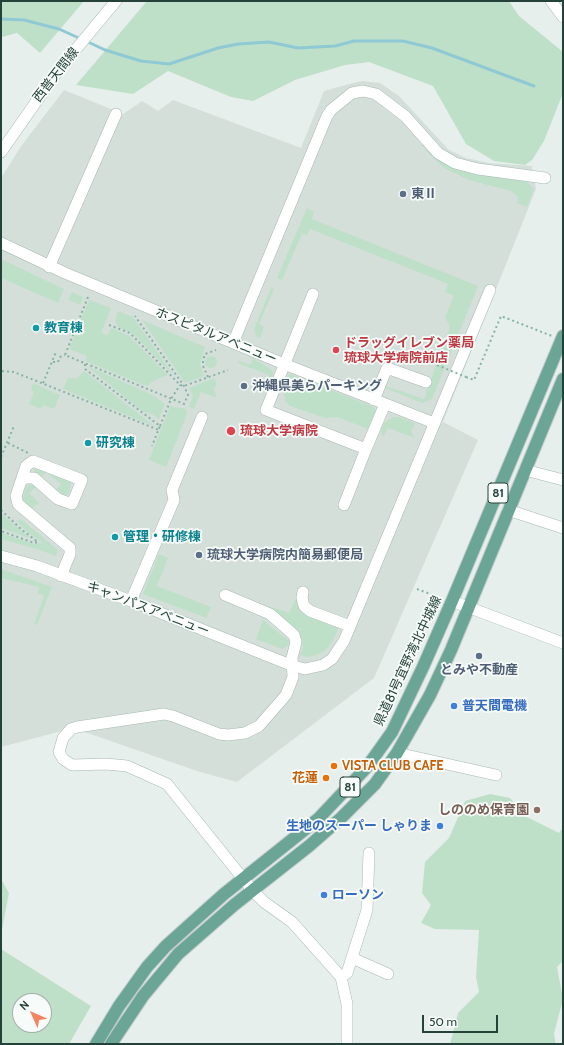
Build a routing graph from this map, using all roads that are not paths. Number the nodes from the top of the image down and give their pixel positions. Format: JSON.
{"nodes":[{"id":1,"x":116,"y":1,"type":"edge"},
{"id":2,"x":551,"y":1,"type":"edge"},
{"id":3,"x":563,"y":17,"type":"edge"},
{"id":4,"x":116,"y":114,"type":"dead end"},
{"id":5,"x":1,"y":152,"type":"edge"},
{"id":6,"x":545,"y":178,"type":"dead end"},
{"id":7,"x":1,"y":243,"type":"edge"},
{"id":8,"x":49,"y":267,"type":"junction"},
{"id":9,"x":490,"y":290,"type":"dead end"},
{"id":10,"x":313,"y":294,"type":"dead end"},
{"id":11,"x":557,"y":336,"type":"edge"},
{"id":12,"x":233,"y":343,"type":"junction"},
{"id":13,"x":284,"y":364,"type":"junction"},
{"id":14,"x":563,"y":379,"type":"edge"},
{"id":15,"x":426,"y":382,"type":"dead end"},
{"id":16,"x":374,"y":400,"type":"junction"},
{"id":17,"x":385,"y":404,"type":"junction"},
{"id":18,"x":202,"y":416,"type":"dead end"},
{"id":19,"x":434,"y":423,"type":"junction"},
{"id":20,"x":366,"y":449,"type":"junction"},
{"id":21,"x":525,"y":470,"type":"junction"},
{"id":22,"x":563,"y":480,"type":"edge"},
{"id":23,"x":22,"y":481,"type":"junction"},
{"id":24,"x":344,"y":505,"type":"dead end"},
{"id":25,"x":508,"y":510,"type":"junction"},
{"id":26,"x":563,"y":528,"type":"edge"},
{"id":27,"x":1,"y":556,"type":"edge"},
{"id":28,"x":61,"y":576,"type":"junction"},
{"id":29,"x":303,"y":592,"type":"dead end"},
{"id":30,"x":225,"y":595,"type":"dead end"},
{"id":31,"x":131,"y":601,"type":"junction"},
{"id":32,"x":452,"y":601,"type":"junction"},
{"id":33,"x":468,"y":608,"type":"junction"},
{"id":34,"x":350,"y":626,"type":"junction"},
{"id":35,"x":563,"y":643,"type":"edge"},
{"id":36,"x":293,"y":666,"type":"junction"},
{"id":37,"x":397,"y":753,"type":"junction"},
{"id":38,"x":496,"y":775,"type":"dead end"},
{"id":39,"x":369,"y":853,"type":"dead end"},
{"id":40,"x":243,"y":879,"type":"junction"},
{"id":41,"x":253,"y":891,"type":"junction"},
{"id":42,"x":352,"y":958,"type":"junction"},
{"id":43,"x":388,"y":974,"type":"dead end"},
{"id":44,"x":340,"y":977,"type":"junction"},
{"id":45,"x":96,"y":1044,"type":"edge"},
{"id":46,"x":111,"y":1044,"type":"edge"},
{"id":47,"x":347,"y":1044,"type":"edge"}],
"edges":[{"from":1,"to":5,"type":"street","name":"西普天間線"},
{"from":2,"to":3,"type":"street"},
{"from":4,"to":8,"type":"street"},
{"from":6,"to":12,"type":"street"},
{"from":7,"to":8,"type":"street","name":"ホスピタルアベニュー"},
{"from":8,"to":12,"type":"street","name":"ホスピタルアベニュー"},
{"from":9,"to":19,"type":"street","name":"キャンパスアベニュー"},
{"from":10,"to":13,"type":"street"},
{"from":11,"to":32,"type":"main road","name":"県道81号宜野湾北中城線","number":"81"},
{"from":12,"to":13,"type":"street","name":"ホスピタルアベニュー"},
{"from":13,"to":16,"type":"street","name":"ホスピタルアベニュー"},
{"from":13,"to":20,"type":"street"},
{"from":14,"to":21,"type":"main road","number":"81"},
{"from":15,"to":16,"type":"street"},
{"from":16,"to":17,"type":"street","name":"ホスピタルアベニュー"},
{"from":17,"to":19,"type":"street","name":"ホスピタルアベニュー"},
{"from":17,"to":20,"type":"street"},
{"from":18,"to":31,"type":"street"},
{"from":19,"to":34,"type":"street","name":"キャンパスアベニュー"},
{"from":20,"to":24,"type":"street"},
{"from":21,"to":22,"type":"street"},
{"from":21,"to":25,"type":"main road","number":"81"},
{"from":23,"to":23,"type":"street"},
{"from":23,"to":28,"type":"street"},
{"from":25,"to":26,"type":"street"},
{"from":25,"to":33,"type":"main road","number":"81"},
{"from":27,"to":28,"type":"street","name":"キャンパスアベニュー"},
{"from":28,"to":31,"type":"street","name":"キャンパスアベニュー"},
{"from":29,"to":34,"type":"street"},
{"from":30,"to":36,"type":"street"},
{"from":31,"to":36,"type":"street","name":"キャンパスアベニュー"},
{"from":32,"to":33,"type":"street"},
{"from":32,"to":40,"type":"main road","name":"県道81号宜野湾北中城線","number":"81"},
{"from":33,"to":35,"type":"street"},
{"from":33,"to":37,"type":"main road","number":"81"},
{"from":34,"to":36,"type":"street","name":"キャンパスアベニュー"},
{"from":36,"to":40,"type":"street"},
{"from":37,"to":38,"type":"street"},
{"from":37,"to":41,"type":"main road","number":"81"},
{"from":39,"to":42,"type":"street"},
{"from":40,"to":41,"type":"street"},
{"from":40,"to":45,"type":"main road","name":"県道81号宜野湾北中城線","number":"81"},
{"from":41,"to":44,"type":"street"},
{"from":41,"to":46,"type":"main road","number":"81"},
{"from":42,"to":43,"type":"street"},
{"from":42,"to":44,"type":"street"},
{"from":44,"to":47,"type":"street"}]}
